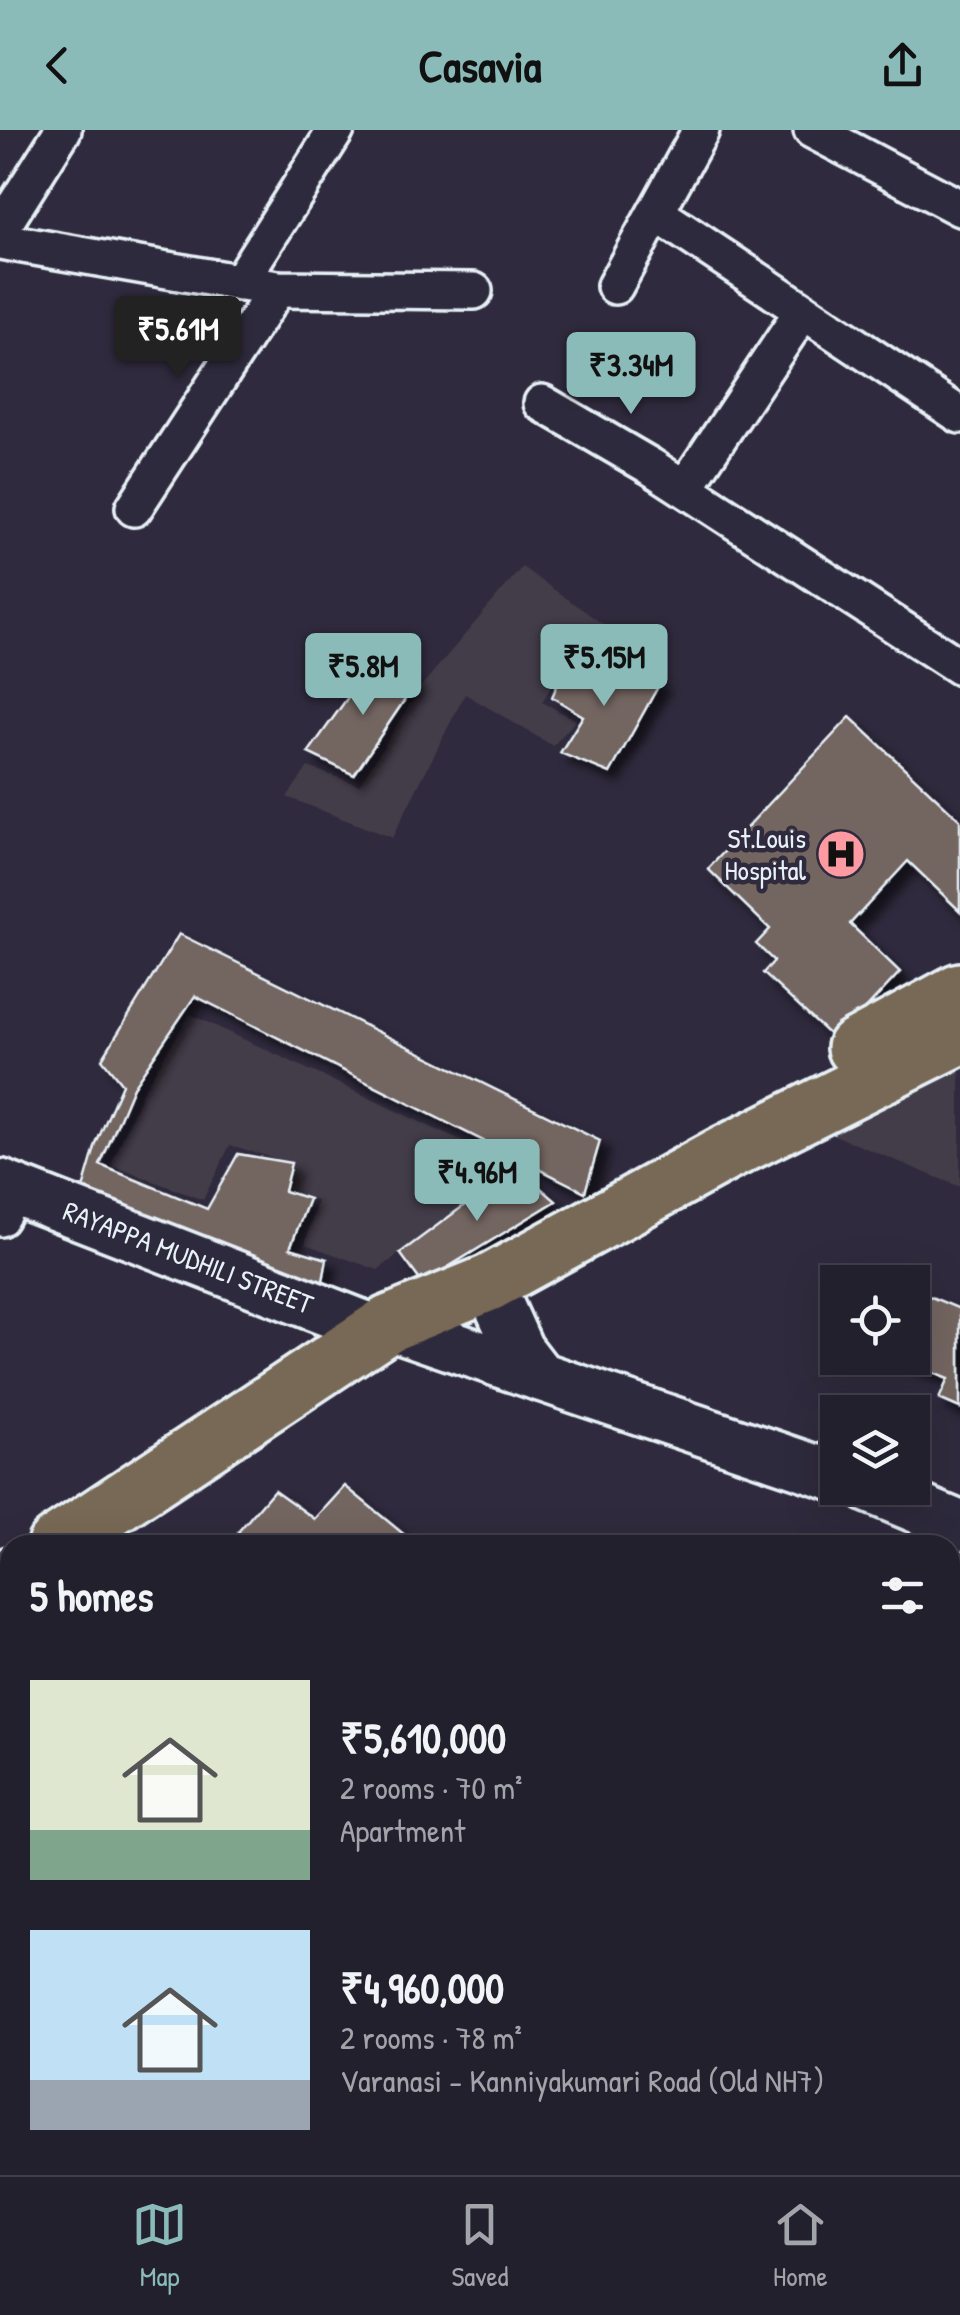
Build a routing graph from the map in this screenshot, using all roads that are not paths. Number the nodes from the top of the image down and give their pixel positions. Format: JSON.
{"nodes":[{"id":1,"x":63,"y":130,"type":"edge"},
{"id":2,"x":336,"y":130,"type":"edge"},
{"id":3,"x":701,"y":130,"type":"edge"},
{"id":4,"x":812,"y":130,"type":"edge"},
{"id":5,"x":960,"y":208,"type":"edge"},
{"id":6,"x":656,"y":213,"type":"junction"},
{"id":7,"x":0,"y":230,"type":"edge"},
{"id":8,"x":0,"y":241,"type":"edge"},
{"id":9,"x":239,"y":283,"type":"junction"},
{"id":10,"x":616,"y":286,"type":"dead end"},
{"id":11,"x":277,"y":289,"type":"junction"},
{"id":12,"x":474,"y":291,"type":"dead end"},
{"id":13,"x":803,"y":310,"type":"junction"},
{"id":14,"x":542,"y":403,"type":"dead end"},
{"id":15,"x":960,"y":415,"type":"edge"},
{"id":16,"x":685,"y":488,"type":"junction"},
{"id":17,"x":134,"y":508,"type":"dead end"},
{"id":18,"x":960,"y":667,"type":"edge"},
{"id":19,"x":956,"y":1013,"type":"edge"},
{"id":20,"x":774,"y":1111,"type":"junction"},
{"id":21,"x":5,"y":1197,"type":"edge"},
{"id":22,"x":489,"y":1283,"type":"junction"},
{"id":23,"x":383,"y":1327,"type":"junction"},
{"id":24,"x":539,"y":1376,"type":"junction"},
{"id":25,"x":820,"y":1471,"type":"edge"},
{"id":26,"x":909,"y":1505,"type":"edge"},
{"id":27,"x":960,"y":1526,"type":"edge"},
{"id":28,"x":71,"y":1535,"type":"edge"}],
"edges":[{"from":1,"to":7,"type":"street"},
{"from":2,"to":9,"type":"street"},
{"from":3,"to":6,"type":"street"},
{"from":4,"to":5,"type":"street"},
{"from":6,"to":10,"type":"street"},
{"from":6,"to":13,"type":"street"},
{"from":8,"to":9,"type":"street"},
{"from":9,"to":11,"type":"street"},
{"from":11,"to":12,"type":"street"},
{"from":11,"to":17,"type":"street"},
{"from":13,"to":15,"type":"street"},
{"from":13,"to":16,"type":"street"},
{"from":14,"to":16,"type":"street"},
{"from":16,"to":18,"type":"street"},
{"from":19,"to":20,"type":"main road"},
{"from":20,"to":22,"type":"main road"},
{"from":20,"to":23,"type":"main road"},
{"from":21,"to":23,"type":"street","name":"RAYAPPA MUDHILI STREET"},
{"from":22,"to":23,"type":"main road"},
{"from":22,"to":24,"type":"street"},
{"from":23,"to":24,"type":"street","name":"RAYAPPA MUDHILI STREET"},
{"from":23,"to":28,"type":"main road"},
{"from":24,"to":25,"type":"street","name":"RAYAPPA MUDHILI STREET"},
{"from":26,"to":27,"type":"street"}]}
